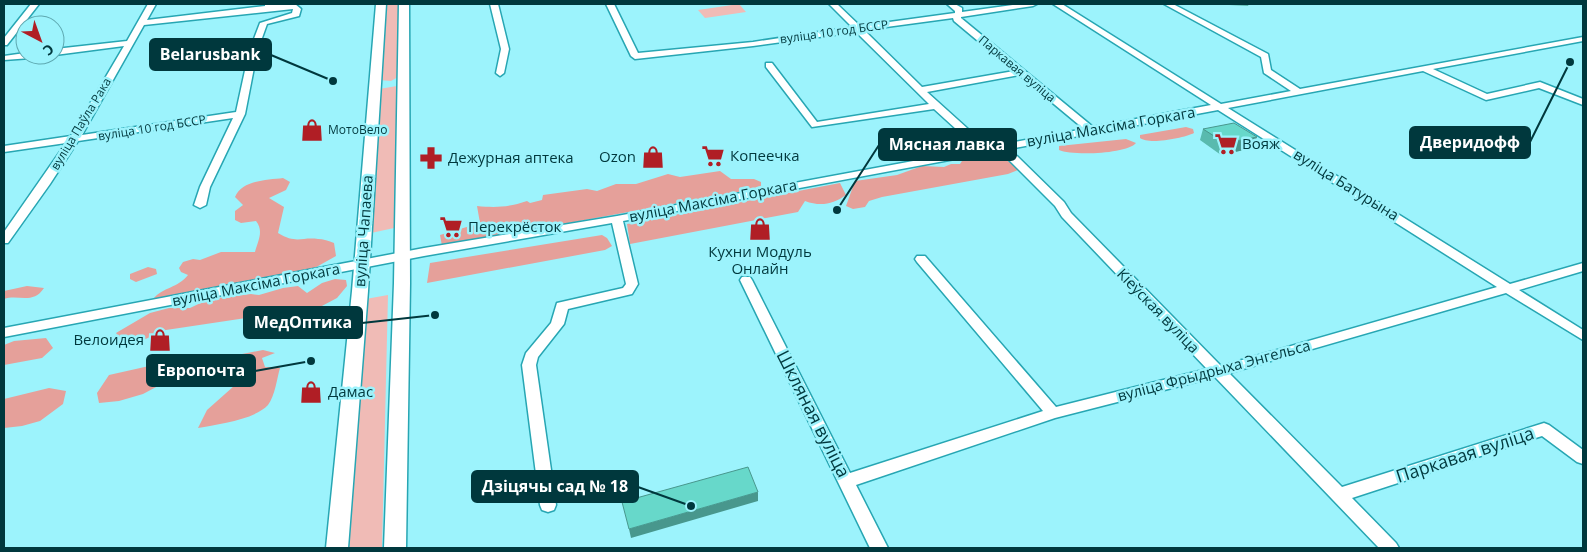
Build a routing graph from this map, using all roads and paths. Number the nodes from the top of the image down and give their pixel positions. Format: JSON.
{"nodes":[{"id":1,"x":36,"y":4,"type":"edge"},
{"id":2,"x":152,"y":4,"type":"edge"},
{"id":3,"x":381,"y":4,"type":"edge"},
{"id":4,"x":404,"y":4,"type":"edge"},
{"id":5,"x":494,"y":4,"type":"edge"},
{"id":6,"x":610,"y":4,"type":"edge"},
{"id":7,"x":833,"y":4,"type":"edge"},
{"id":8,"x":951,"y":4,"type":"edge"},
{"id":9,"x":1034,"y":4,"type":"edge"},
{"id":10,"x":1057,"y":4,"type":"edge"},
{"id":11,"x":1168,"y":4,"type":"edge"},
{"id":12,"x":269,"y":6,"type":"edge"},
{"id":13,"x":958,"y":14,"type":"junction"},
{"id":14,"x":142,"y":23,"type":"junction"},
{"id":15,"x":858,"y":29,"type":"junction"},
{"id":16,"x":1583,"y":34,"type":"edge"},
{"id":17,"x":1583,"y":38,"type":"edge"},
{"id":18,"x":4,"y":43,"type":"edge"},
{"id":19,"x":129,"y":43,"type":"junction"},
{"id":20,"x":65,"y":51,"type":"edge"},
{"id":21,"x":769,"y":65,"type":"dead end"},
{"id":22,"x":1423,"y":68,"type":"junction"},
{"id":23,"x":1022,"y":72,"type":"junction"},
{"id":24,"x":500,"y":73,"type":"dead end"},
{"id":25,"x":389,"y":83,"type":"junction"},
{"id":26,"x":921,"y":90,"type":"junction"},
{"id":27,"x":1299,"y":92,"type":"junction"},
{"id":28,"x":1583,"y":102,"type":"edge"},
{"id":29,"x":936,"y":106,"type":"junction"},
{"id":30,"x":1221,"y":107,"type":"junction"},
{"id":31,"x":240,"y":114,"type":"junction"},
{"id":32,"x":1092,"y":131,"type":"junction"},
{"id":33,"x":72,"y":140,"type":"junction"},
{"id":34,"x":4,"y":149,"type":"edge"},
{"id":35,"x":985,"y":150,"type":"junction"},
{"id":36,"x":1013,"y":158,"type":"dead end"},
{"id":37,"x":200,"y":205,"type":"dead end"},
{"id":38,"x":617,"y":219,"type":"junction"},
{"id":39,"x":4,"y":240,"type":"edge"},
{"id":40,"x":402,"y":257,"type":"junction"},
{"id":41,"x":920,"y":259,"type":"dead end"},
{"id":42,"x":360,"y":264,"type":"junction"},
{"id":43,"x":1583,"y":267,"type":"edge"},
{"id":44,"x":746,"y":280,"type":"dead end"},
{"id":45,"x":1510,"y":290,"type":"junction"},
{"id":46,"x":4,"y":333,"type":"edge"},
{"id":47,"x":1583,"y":336,"type":"edge"},
{"id":48,"x":1216,"y":372,"type":"junction"},
{"id":49,"x":1053,"y":413,"type":"junction"},
{"id":50,"x":1583,"y":458,"type":"edge"},
{"id":51,"x":847,"y":481,"type":"junction"},
{"id":52,"x":1339,"y":495,"type":"junction"},
{"id":53,"x":548,"y":505,"type":"dead end"},
{"id":54,"x":336,"y":548,"type":"edge"},
{"id":55,"x":395,"y":548,"type":"edge"},
{"id":56,"x":880,"y":548,"type":"edge"},
{"id":57,"x":1390,"y":548,"type":"edge"}],
"edges":[{"from":1,"to":18,"type":"street"},
{"from":2,"to":14,"type":"street","name":"вуліца Паўла Рака"},
{"from":3,"to":25,"type":"main road","name":"вуліца Чапаева"},
{"from":4,"to":25,"type":"main road","name":"вуліца Чапаева"},
{"from":5,"to":24,"type":"street"},
{"from":6,"to":15,"type":"street","name":"вуліца 10 год БССР"},
{"from":7,"to":15,"type":"street"},
{"from":8,"to":13,"type":"street","name":"Паркавая вуліца"},
{"from":9,"to":13,"type":"street","name":"вуліца 10 год БССР"},
{"from":10,"to":30,"type":"street","name":"вуліца Батурына"},
{"from":11,"to":27,"type":"street"},
{"from":12,"to":14,"type":"street"},
{"from":12,"to":31,"type":"street"},
{"from":13,"to":15,"type":"street","name":"вуліца 10 год БССР"},
{"from":13,"to":23,"type":"street","name":"Паркавая вуліца"},
{"from":14,"to":19,"type":"street","name":"вуліца Паўла Рака"},
{"from":15,"to":26,"type":"street"},
{"from":16,"to":22,"type":"street","name":"вуліца Максіма Горкага"},
{"from":17,"to":22,"type":"street","name":"вуліца Максіма Горкага"},
{"from":19,"to":20,"type":"street"},
{"from":19,"to":33,"type":"street","name":"вуліца Паўла Рака"},
{"from":21,"to":29,"type":"street"},
{"from":22,"to":27,"type":"street","name":"вуліца Максіма Горкага"},
{"from":22,"to":28,"type":"street"},
{"from":23,"to":26,"type":"street"},
{"from":23,"to":32,"type":"street","name":"Паркавая вуліца"},
{"from":25,"to":40,"type":"main road","name":"вуліца Чапаева"},
{"from":25,"to":42,"type":"main road","name":"вуліца Чапаева"},
{"from":26,"to":29,"type":"street"},
{"from":27,"to":30,"type":"street","name":"вуліца Максіма Горкага"},
{"from":29,"to":35,"type":"street"},
{"from":30,"to":32,"type":"street","name":"вуліца Максіма Горкага"},
{"from":30,"to":45,"type":"street","name":"вуліца Батурына"},
{"from":31,"to":33,"type":"street","name":"вуліца 10 год БССР"},
{"from":31,"to":37,"type":"street"},
{"from":32,"to":35,"type":"street","name":"вуліца Максіма Горкага"},
{"from":33,"to":34,"type":"street","name":"вуліца 10 год БССР"},
{"from":33,"to":39,"type":"street","name":"вуліца Паўла Рака"},
{"from":35,"to":38,"type":"street","name":"вуліца Максіма Горкага"},
{"from":36,"to":48,"type":"street","name":"Кіеўская вуліца"},
{"from":38,"to":40,"type":"street","name":"вуліца Максіма Горкага"},
{"from":38,"to":53,"type":"street"},
{"from":40,"to":42,"type":"street","name":"вуліца Максіма Горкага"},
{"from":40,"to":55,"type":"main road","name":"вуліца Чапаева"},
{"from":41,"to":49,"type":"street"},
{"from":42,"to":46,"type":"street","name":"вуліца Максіма Горкага"},
{"from":42,"to":54,"type":"main road","name":"вуліца Чапаева"},
{"from":43,"to":45,"type":"street","name":"вуліца Фрыдрыха Энгельса"},
{"from":44,"to":51,"type":"street","name":"Шкляная вуліца"},
{"from":45,"to":47,"type":"street","name":"вуліца Батурына"},
{"from":45,"to":48,"type":"street","name":"вуліца Фрыдрыха Энгельса"},
{"from":48,"to":49,"type":"street","name":"вуліца Фрыдрыха Энгельса"},
{"from":48,"to":52,"type":"street","name":"Кіеўская вуліца"},
{"from":49,"to":51,"type":"street","name":"вуліца Фрыдрыха Энгельса"},
{"from":50,"to":52,"type":"street","name":"Паркавая вуліца"},
{"from":51,"to":56,"type":"street","name":"Шкляная вуліца"},
{"from":52,"to":57,"type":"street","name":"Кіеўская вуліца"}]}
